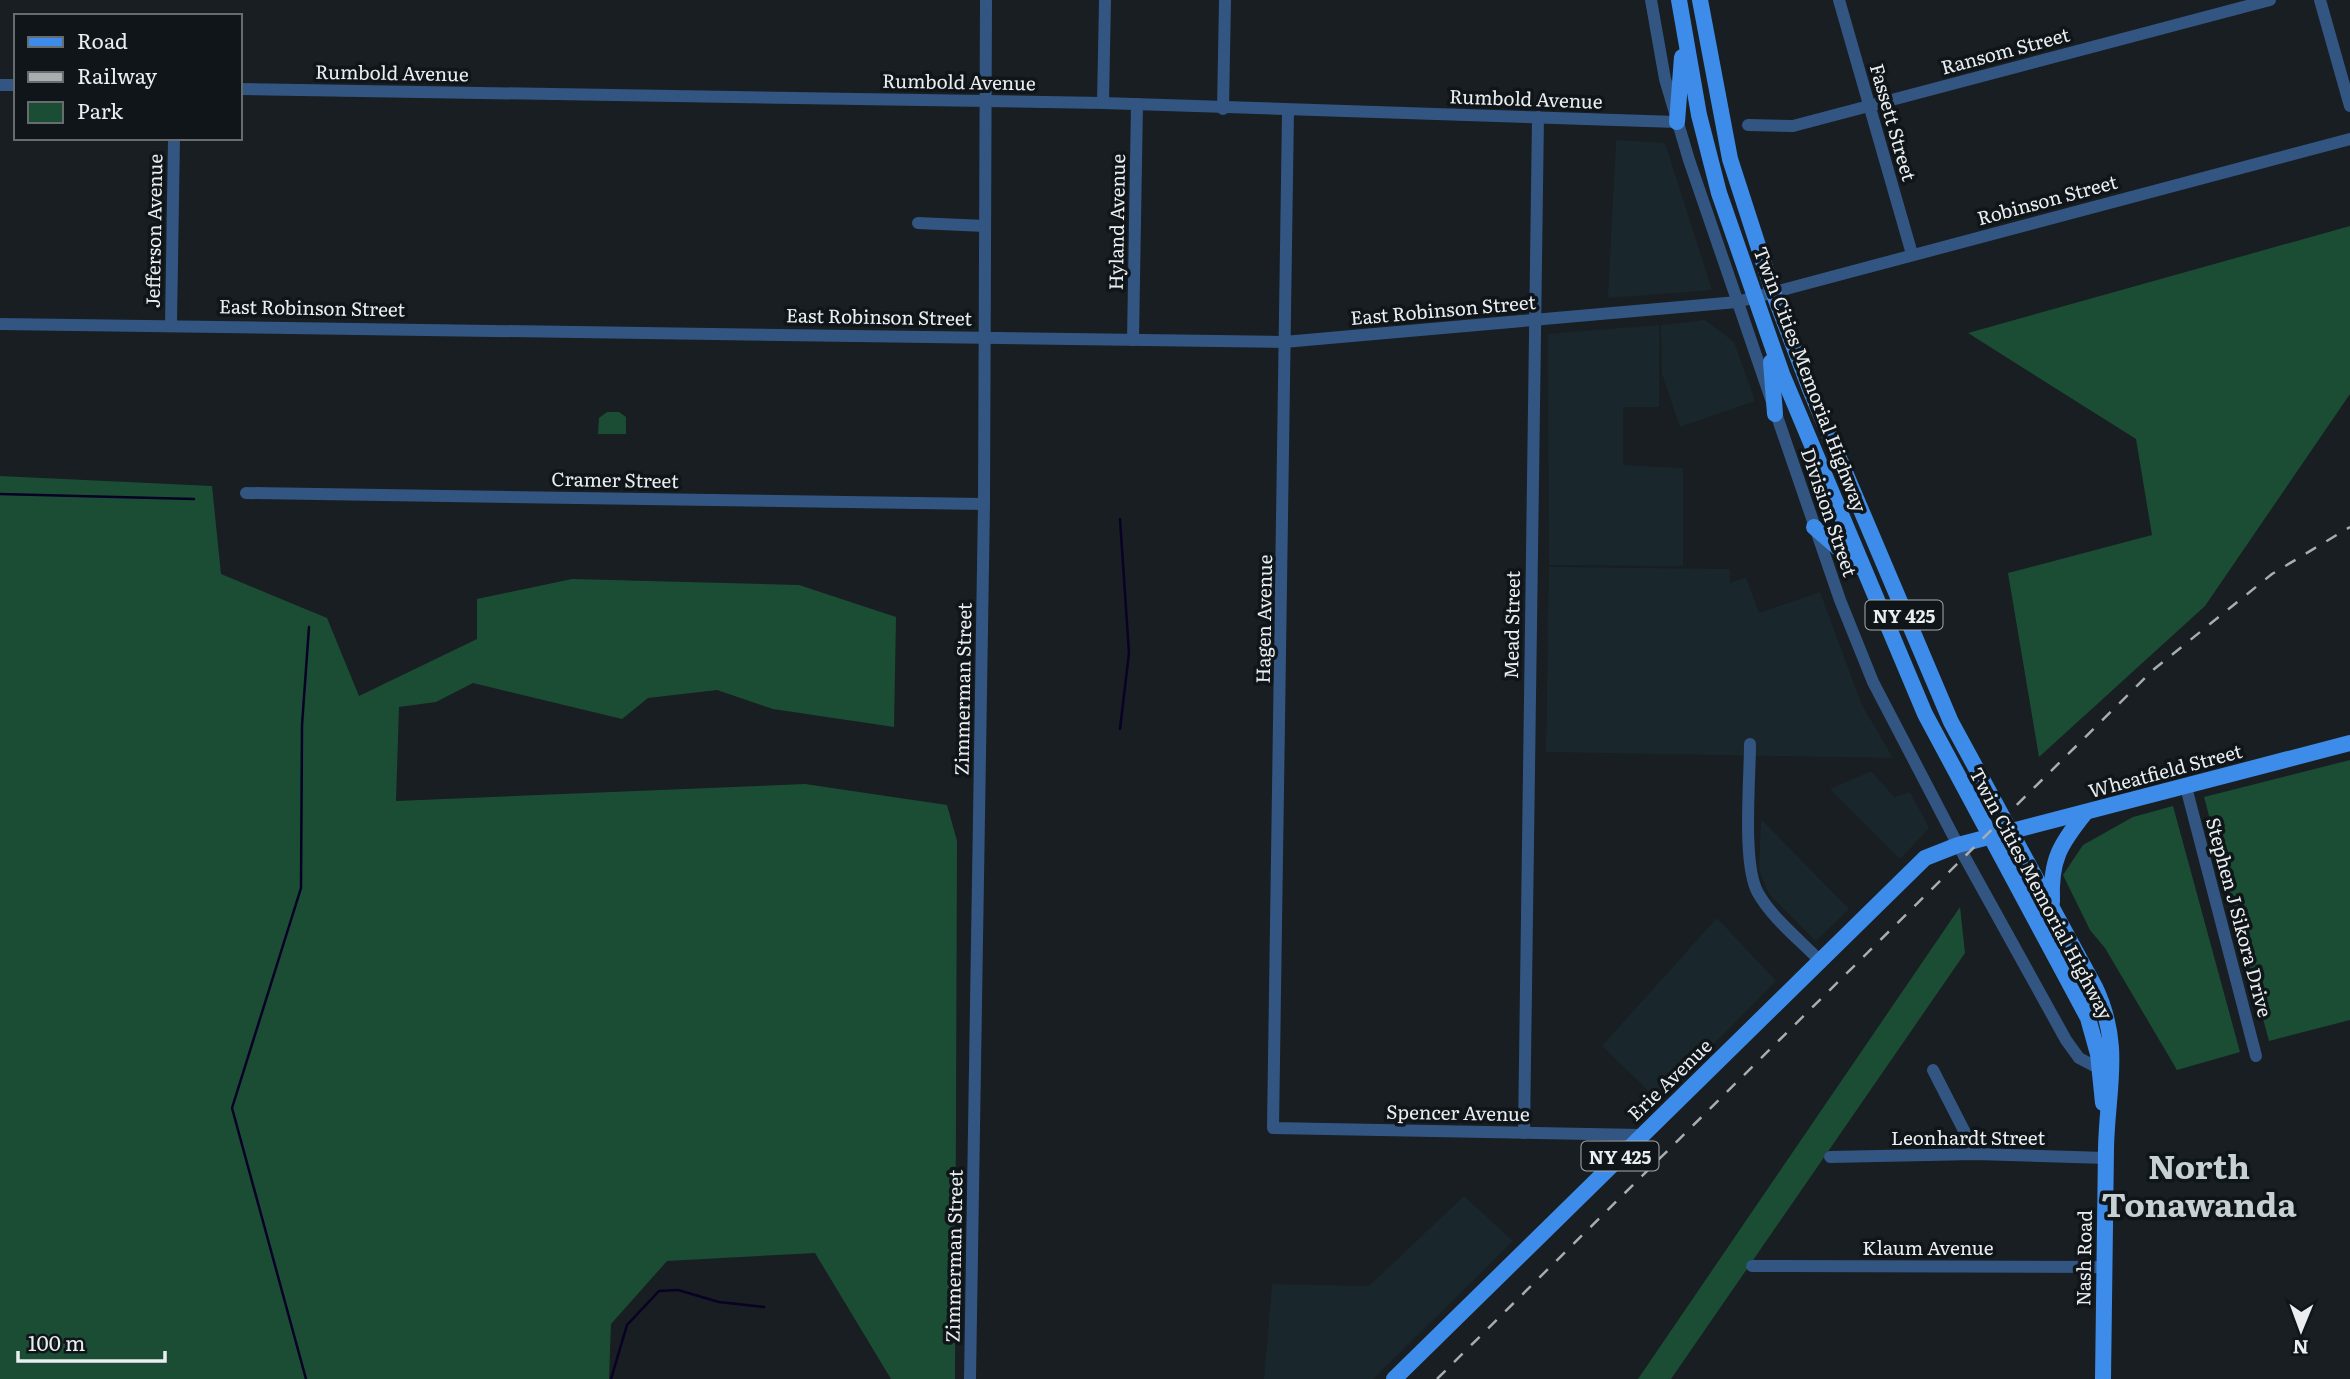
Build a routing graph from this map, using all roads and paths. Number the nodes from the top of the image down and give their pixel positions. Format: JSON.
{"nodes":[{"id":1,"x":986,"y":0,"type":"edge"},
{"id":2,"x":1105,"y":0,"type":"edge"},
{"id":3,"x":1225,"y":0,"type":"edge"},
{"id":4,"x":1651,"y":0,"type":"edge"},
{"id":5,"x":1679,"y":0,"type":"edge"},
{"id":6,"x":1700,"y":0,"type":"edge"},
{"id":7,"x":1839,"y":0,"type":"edge"},
{"id":8,"x":2270,"y":0,"type":"edge"},
{"id":9,"x":2320,"y":0,"type":"edge"},
{"id":10,"x":1684,"y":34,"type":"junction"},
{"id":11,"x":242,"y":89,"type":"edge"},
{"id":12,"x":986,"y":101,"type":"junction"},
{"id":13,"x":1103,"y":103,"type":"junction"},
{"id":14,"x":1137,"y":104,"type":"junction"},
{"id":15,"x":1869,"y":106,"type":"junction"},
{"id":16,"x":2350,"y":106,"type":"edge"},
{"id":17,"x":1223,"y":108,"type":"junction"},
{"id":18,"x":1288,"y":111,"type":"junction"},
{"id":19,"x":1538,"y":117,"type":"junction"},
{"id":20,"x":1677,"y":122,"type":"junction"},
{"id":21,"x":1748,"y":125,"type":"dead end"},
{"id":22,"x":2350,"y":139,"type":"edge"},
{"id":23,"x":174,"y":140,"type":"edge"},
{"id":24,"x":918,"y":223,"type":"dead end"},
{"id":25,"x":985,"y":226,"type":"junction"},
{"id":26,"x":1912,"y":254,"type":"junction"},
{"id":27,"x":1773,"y":292,"type":"junction"},
{"id":28,"x":1754,"y":297,"type":"junction"},
{"id":29,"x":1737,"y":302,"type":"junction"},
{"id":30,"x":1534,"y":320,"type":"junction"},
{"id":31,"x":0,"y":324,"type":"edge"},
{"id":32,"x":171,"y":324,"type":"junction"},
{"id":33,"x":1768,"y":335,"type":"junction"},
{"id":34,"x":984,"y":336,"type":"junction"},
{"id":35,"x":1133,"y":341,"type":"junction"},
{"id":36,"x":1284,"y":342,"type":"junction"},
{"id":37,"x":1775,"y":414,"type":"junction"},
{"id":38,"x":246,"y":493,"type":"dead end"},
{"id":39,"x":984,"y":504,"type":"junction"},
{"id":40,"x":1814,"y":527,"type":"junction"},
{"id":41,"x":1863,"y":570,"type":"junction"},
{"id":42,"x":2350,"y":743,"type":"edge"},
{"id":43,"x":1750,"y":744,"type":"dead end"},
{"id":44,"x":2186,"y":787,"type":"junction"},
{"id":45,"x":2086,"y":812,"type":"junction"},
{"id":46,"x":2010,"y":831,"type":"junction"},
{"id":47,"x":1990,"y":836,"type":"junction"},
{"id":48,"x":1958,"y":845,"type":"junction"},
{"id":49,"x":2052,"y":908,"type":"junction"},
{"id":50,"x":1819,"y":960,"type":"junction"},
{"id":51,"x":2256,"y":1056,"type":"dead end"},
{"id":52,"x":2100,"y":1069,"type":"junction"},
{"id":53,"x":1933,"y":1070,"type":"dead end"},
{"id":54,"x":1273,"y":1128,"type":"joint"},
{"id":55,"x":1524,"y":1133,"type":"junction"},
{"id":56,"x":1641,"y":1135,"type":"junction"},
{"id":57,"x":2106,"y":1137,"type":"junction"},
{"id":58,"x":1976,"y":1154,"type":"junction"},
{"id":59,"x":1830,"y":1157,"type":"dead end"},
{"id":60,"x":2106,"y":1158,"type":"junction"},
{"id":61,"x":1752,"y":1266,"type":"dead end"},
{"id":62,"x":2104,"y":1267,"type":"junction"},
{"id":63,"x":971,"y":1379,"type":"edge"},
{"id":64,"x":1394,"y":1379,"type":"edge"},
{"id":65,"x":2103,"y":1379,"type":"edge"}],
"edges":[{"from":1,"to":12,"type":"street","name":"Zimmerman Street"},
{"from":2,"to":13,"type":"street"},
{"from":3,"to":17,"type":"street"},
{"from":4,"to":20,"type":"street","name":"Division Street"},
{"from":5,"to":10,"type":"main road","name":"Twin Cities Memorial Highway","number":"NY 425"},
{"from":6,"to":27,"type":"main road","name":"Twin Cities Memorial Highway","number":"NY 425"},
{"from":7,"to":15,"type":"street","name":"Fassett Street"},
{"from":8,"to":15,"type":"street","name":"Ransom Street"},
{"from":9,"to":16,"type":"street"},
{"from":10,"to":20,"type":"main road"},
{"from":10,"to":28,"type":"main road","name":"Twin Cities Memorial Highway","number":"NY 425"},
{"from":11,"to":12,"type":"street","name":"Rumbold Avenue"},
{"from":12,"to":13,"type":"street","name":"Rumbold Avenue"},
{"from":12,"to":25,"type":"street","name":"Zimmerman Street"},
{"from":13,"to":14,"type":"street","name":"Rumbold Avenue"},
{"from":14,"to":17,"type":"street","name":"Rumbold Avenue"},
{"from":14,"to":35,"type":"street","name":"Hyland Avenue"},
{"from":15,"to":21,"type":"street","name":"Ransom Street"},
{"from":15,"to":26,"type":"street","name":"Fassett Street"},
{"from":17,"to":18,"type":"street","name":"Rumbold Avenue"},
{"from":18,"to":19,"type":"street","name":"Rumbold Avenue"},
{"from":18,"to":36,"type":"street","name":"Hagen Avenue"},
{"from":19,"to":20,"type":"street","name":"Rumbold Avenue"},
{"from":19,"to":30,"type":"street","name":"Mead Street"},
{"from":20,"to":29,"type":"street","name":"Division Street"},
{"from":22,"to":26,"type":"street","name":"Robinson Street"},
{"from":23,"to":32,"type":"street","name":"Jefferson Avenue"},
{"from":24,"to":25,"type":"street"},
{"from":25,"to":34,"type":"street","name":"Zimmerman Street"},
{"from":26,"to":27,"type":"street","name":"Robinson Street"},
{"from":27,"to":28,"type":"street","name":"Robinson Street"},
{"from":27,"to":46,"type":"main road","name":"Twin Cities Memorial Highway","number":"NY 425"},
{"from":28,"to":29,"type":"street","name":"East Robinson Street"},
{"from":28,"to":33,"type":"main road","name":"Twin Cities Memorial Highway","number":"NY 425"},
{"from":29,"to":30,"type":"street","name":"East Robinson Street"},
{"from":29,"to":37,"type":"street","name":"Division Street"},
{"from":30,"to":36,"type":"street","name":"East Robinson Street"},
{"from":30,"to":55,"type":"street","name":"Mead Street"},
{"from":31,"to":32,"type":"street","name":"East Robinson Street"},
{"from":32,"to":34,"type":"street","name":"East Robinson Street"},
{"from":33,"to":37,"type":"main road"},
{"from":33,"to":41,"type":"main road","name":"Twin Cities Memorial Highway","number":"NY 425"},
{"from":34,"to":35,"type":"street","name":"East Robinson Street"},
{"from":34,"to":39,"type":"street","name":"Zimmerman Street"},
{"from":35,"to":36,"type":"street","name":"East Robinson Street"},
{"from":36,"to":54,"type":"street","name":"Hagen Avenue"},
{"from":37,"to":40,"type":"street","name":"Division Street"},
{"from":38,"to":39,"type":"street","name":"Cramer Street"},
{"from":39,"to":63,"type":"street","name":"Zimmerman Street"},
{"from":40,"to":41,"type":"main road"},
{"from":40,"to":48,"type":"street","name":"Division Street"},
{"from":41,"to":47,"type":"main road","name":"Twin Cities Memorial Highway","number":"NY 425"},
{"from":42,"to":44,"type":"main road","name":"Wheatfield Street"},
{"from":43,"to":50,"type":"street"},
{"from":44,"to":45,"type":"main road","name":"Wheatfield Street"},
{"from":44,"to":51,"type":"street","name":"Stephen J Sikora Drive"},
{"from":45,"to":46,"type":"main road","name":"Wheatfield Street"},
{"from":45,"to":49,"type":"main road"},
{"from":46,"to":47,"type":"main road","name":"Wheatfield Street","number":"NY 425"},
{"from":46,"to":49,"type":"main road","name":"Twin Cities Memorial Highway"},
{"from":47,"to":48,"type":"main road","name":"Erie Avenue","number":"NY 425"},
{"from":47,"to":52,"type":"main road","name":"Twin Cities Memorial Highway"},
{"from":48,"to":50,"type":"main road","name":"Erie Avenue","number":"NY 425"},
{"from":48,"to":52,"type":"street","name":"Division Street"},
{"from":49,"to":57,"type":"main road","name":"Twin Cities Memorial Highway"},
{"from":50,"to":56,"type":"main road","name":"Erie Avenue","number":"NY 425"},
{"from":52,"to":57,"type":"main road","name":"Twin Cities Memorial Highway"},
{"from":53,"to":58,"type":"street"},
{"from":54,"to":55,"type":"street","name":"Spencer Avenue"},
{"from":55,"to":56,"type":"street","name":"Spencer Avenue"},
{"from":56,"to":64,"type":"main road","name":"Erie Avenue","number":"NY 425"},
{"from":57,"to":60,"type":"main road","name":"Nash Road"},
{"from":58,"to":59,"type":"street","name":"Leonhardt Street"},
{"from":58,"to":60,"type":"street","name":"Leonhardt Street"},
{"from":60,"to":62,"type":"main road","name":"Nash Road"},
{"from":61,"to":62,"type":"street","name":"Klaum Avenue"},
{"from":62,"to":65,"type":"main road","name":"Nash Road"}]}
